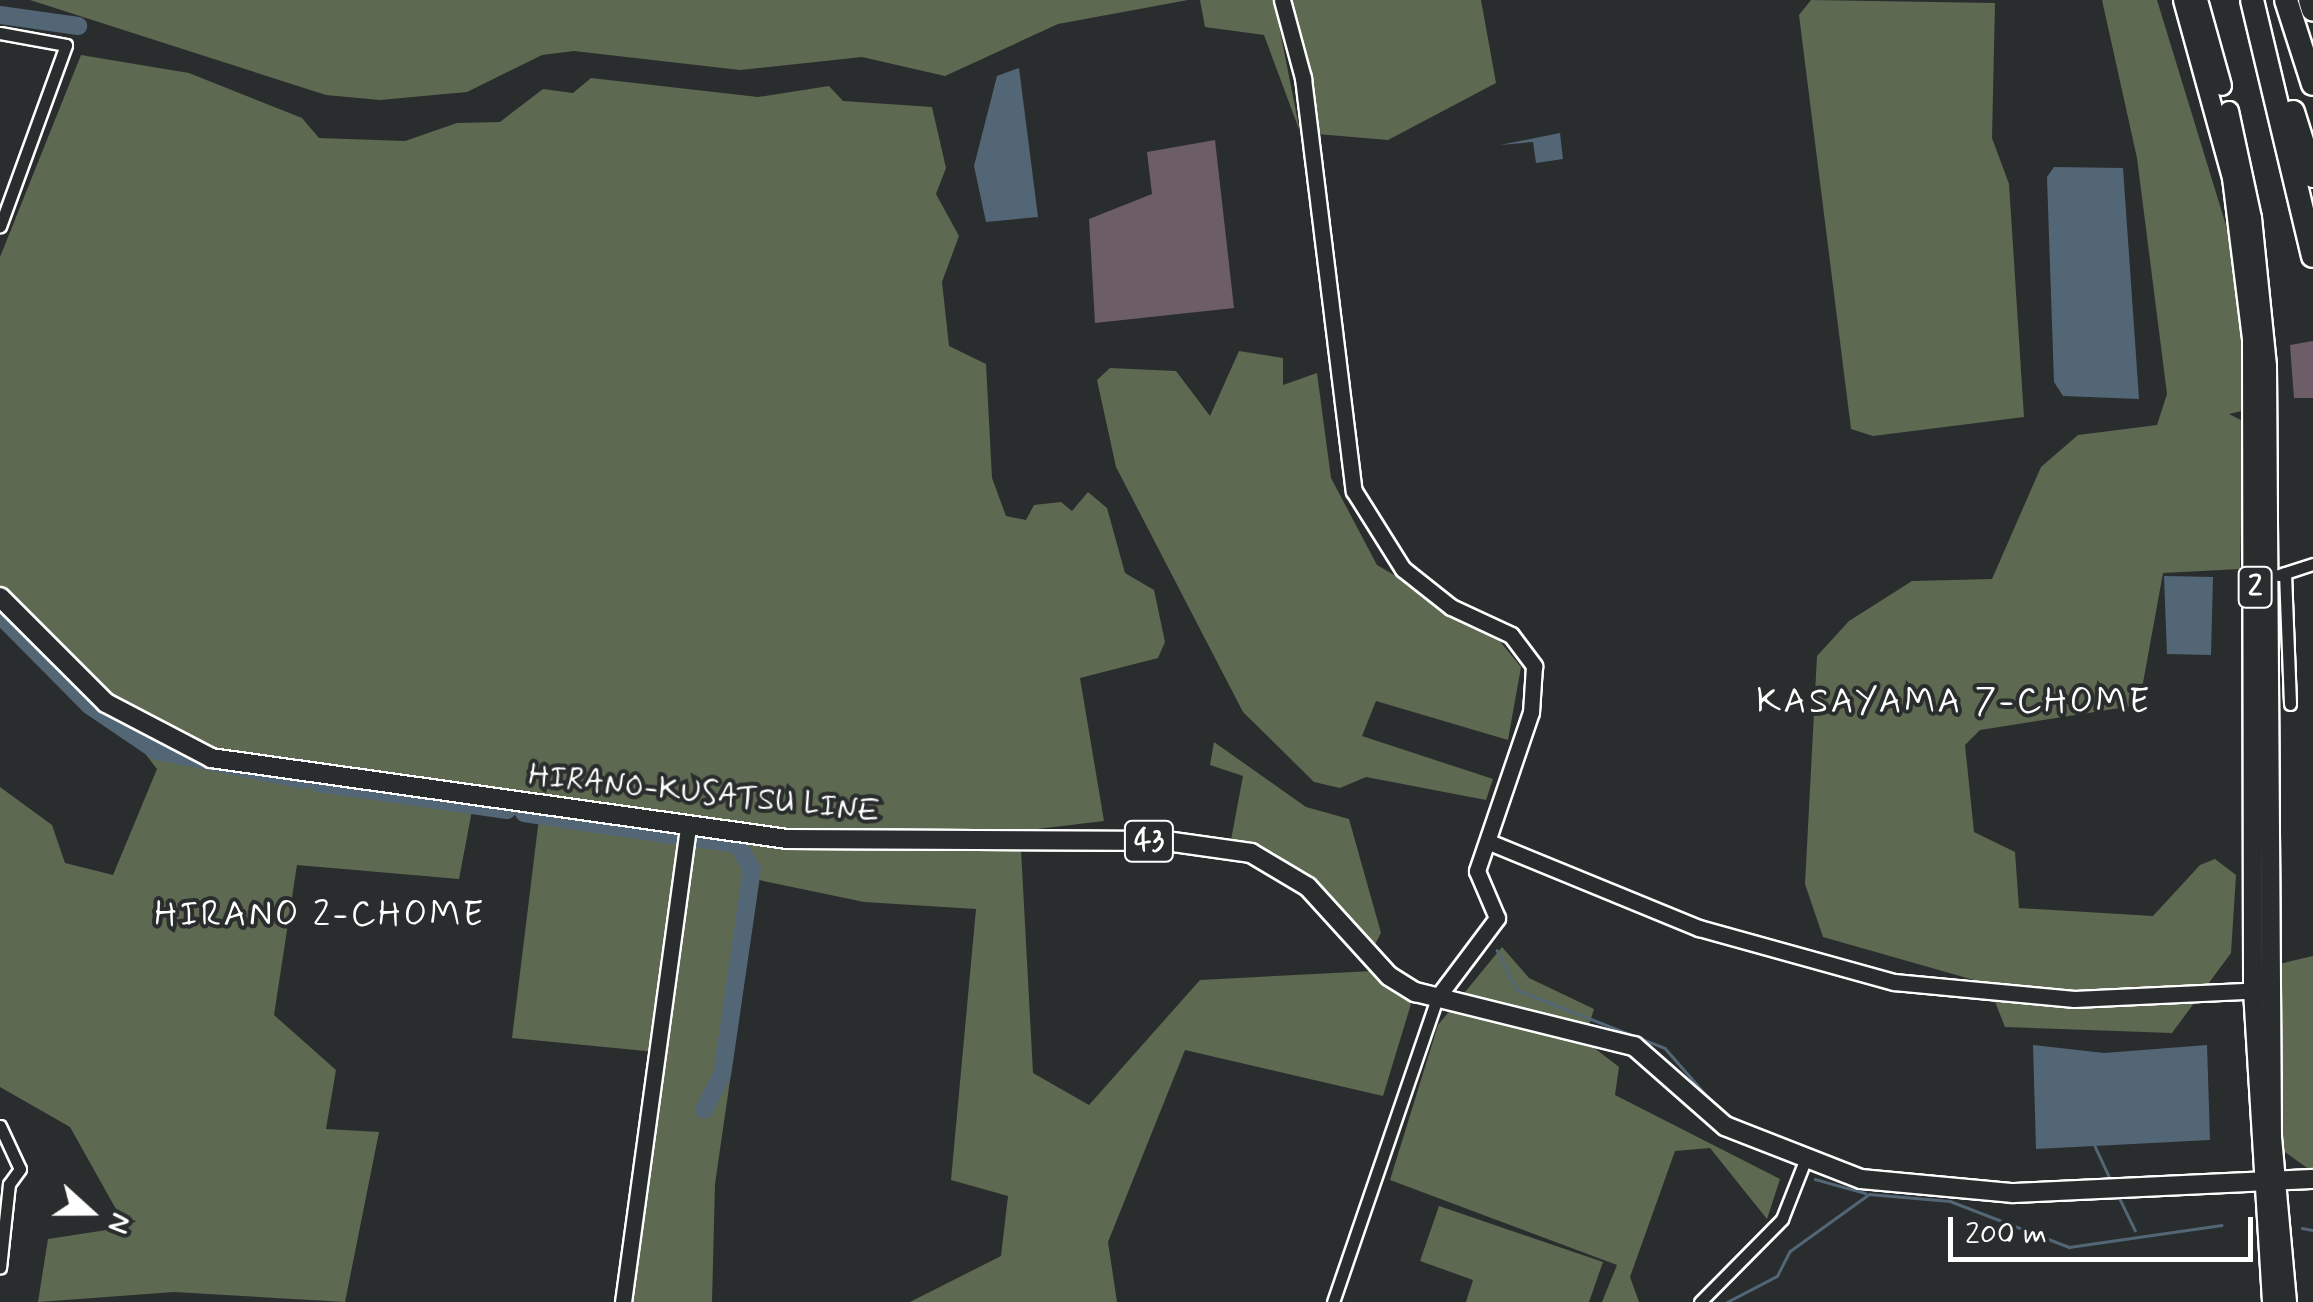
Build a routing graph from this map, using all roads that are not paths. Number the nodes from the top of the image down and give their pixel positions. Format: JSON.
{"nodes":[{"id":1,"x":1282,"y":0,"type":"edge"},
{"id":2,"x":2183,"y":0,"type":"edge"},
{"id":3,"x":2198,"y":0,"type":"edge"},
{"id":4,"x":2254,"y":0,"type":"edge"},
{"id":5,"x":2286,"y":0,"type":"edge"},
{"id":6,"x":2310,"y":0,"type":"edge"},
{"id":7,"x":2313,"y":10,"type":"edge"},
{"id":8,"x":0,"y":34,"type":"edge"},
{"id":9,"x":2313,"y":84,"type":"edge"},
{"id":10,"x":2313,"y":176,"type":"edge"},
{"id":11,"x":0,"y":226,"type":"edge"},
{"id":12,"x":2313,"y":256,"type":"edge"},
{"id":13,"x":2313,"y":564,"type":"edge"},
{"id":14,"x":2270,"y":577,"type":"junction"},
{"id":15,"x":0,"y":597,"type":"edge"},
{"id":16,"x":2290,"y":704,"type":"dead end"},
{"id":17,"x":688,"y":828,"type":"junction"},
{"id":18,"x":1490,"y":842,"type":"junction"},
{"id":19,"x":2261,"y":991,"type":"junction"},
{"id":20,"x":1437,"y":998,"type":"junction"},
{"id":21,"x":0,"y":1126,"type":"edge"},
{"id":22,"x":6,"y":1153,"type":"edge"},
{"id":23,"x":1804,"y":1163,"type":"junction"},
{"id":24,"x":2313,"y":1179,"type":"edge"},
{"id":25,"x":2266,"y":1181,"type":"junction"},
{"id":26,"x":0,"y":1268,"type":"edge"},
{"id":27,"x":623,"y":1302,"type":"edge"},
{"id":28,"x":1333,"y":1302,"type":"edge"},
{"id":29,"x":1700,"y":1302,"type":"edge"},
{"id":30,"x":2272,"y":1302,"type":"edge"},
{"id":31,"x":2286,"y":1302,"type":"edge"}],
"edges":[{"from":1,"to":18,"type":"street"},
{"from":2,"to":14,"type":"main road","number":"2"},
{"from":3,"to":14,"type":"main road","number":"2"},
{"from":4,"to":10,"type":"highway"},
{"from":4,"to":12,"type":"highway"},
{"from":5,"to":9,"type":"highway"},
{"from":6,"to":7,"type":"highway"},
{"from":8,"to":11,"type":"street"},
{"from":13,"to":14,"type":"street"},
{"from":14,"to":16,"type":"street"},
{"from":14,"to":19,"type":"main road","number":"2"},
{"from":15,"to":17,"type":"main road","name":"HIRANO-KUSATSU LINE","number":"43"},
{"from":17,"to":20,"type":"main road","name":"HIRANO-KUSATSU LINE","number":"43"},
{"from":17,"to":27,"type":"street"},
{"from":18,"to":19,"type":"street"},
{"from":18,"to":20,"type":"street"},
{"from":19,"to":25,"type":"main road","number":"2"},
{"from":20,"to":23,"type":"main road","name":"HIRANO-KUSATSU LINE","number":"43"},
{"from":20,"to":28,"type":"street"},
{"from":21,"to":22,"type":"street"},
{"from":22,"to":26,"type":"street"},
{"from":23,"to":25,"type":"main road","name":"HIRANO-KUSATSU LINE","number":"43"},
{"from":23,"to":29,"type":"street"},
{"from":24,"to":25,"type":"main road","name":"HIRANO-KUSATSU LINE","number":"43"},
{"from":25,"to":30,"type":"main road","number":"2"},
{"from":25,"to":31,"type":"main road","number":"2"}]}
